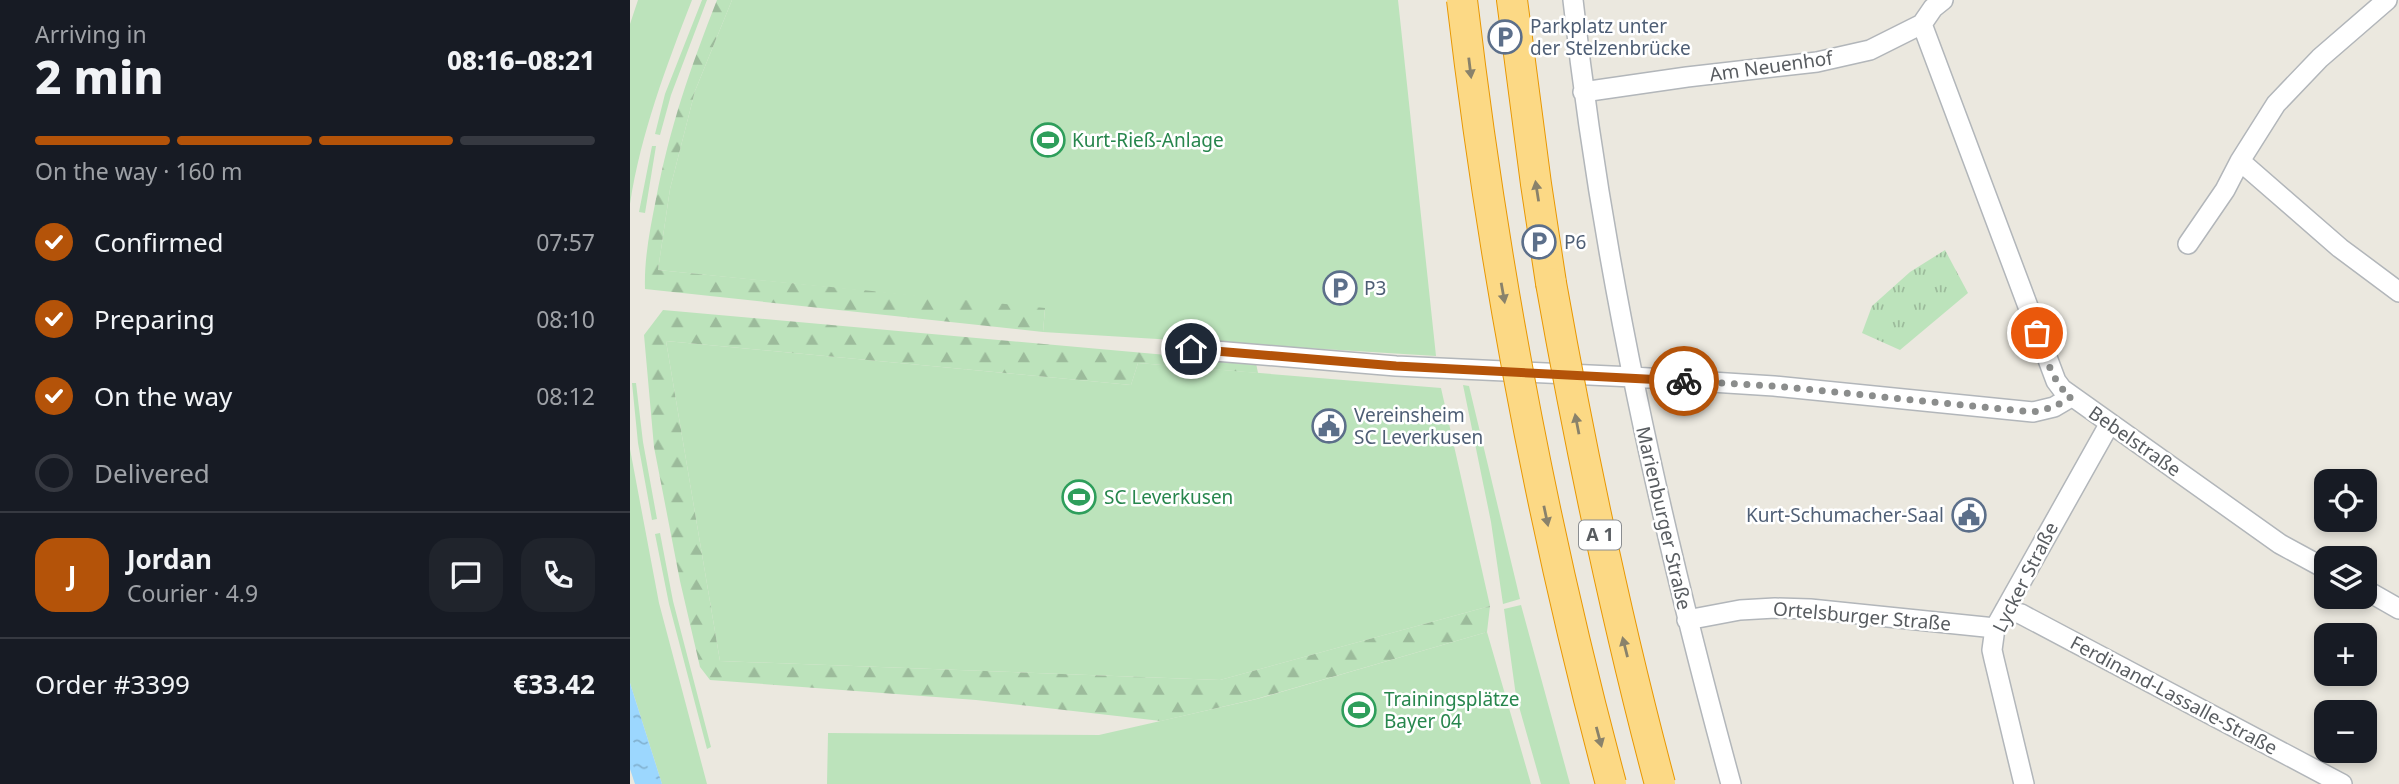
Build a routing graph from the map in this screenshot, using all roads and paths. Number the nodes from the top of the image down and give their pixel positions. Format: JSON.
{"nodes":[{"id":1,"x":1462,"y":0,"type":"edge"},
{"id":2,"x":1512,"y":0,"type":"edge"},
{"id":3,"x":1573,"y":0,"type":"edge"},
{"id":4,"x":1943,"y":0,"type":"edge"},
{"id":5,"x":2387,"y":0,"type":"edge"},
{"id":6,"x":1922,"y":24,"type":"junction"},
{"id":7,"x":1583,"y":92,"type":"junction"},
{"id":8,"x":2240,"y":161,"type":"junction"},
{"id":9,"x":2188,"y":244,"type":"dead end"},
{"id":10,"x":2399,"y":292,"type":"edge"},
{"id":11,"x":1191,"y":349,"type":"dead end"},
{"id":12,"x":1633,"y":377,"type":"junction"},
{"id":13,"x":2071,"y":397,"type":"junction"},
{"id":14,"x":2110,"y":423,"type":"junction"},
{"id":15,"x":2314,"y":562,"type":"edge"},
{"id":16,"x":2377,"y":596,"type":"edge"},
{"id":17,"x":2399,"y":609,"type":"edge"},
{"id":18,"x":2005,"y":610,"type":"junction"},
{"id":19,"x":1687,"y":620,"type":"junction"},
{"id":20,"x":1995,"y":628,"type":"junction"},
{"id":21,"x":1611,"y":784,"type":"edge"},
{"id":22,"x":1660,"y":784,"type":"edge"},
{"id":23,"x":1731,"y":784,"type":"edge"},
{"id":24,"x":2024,"y":784,"type":"edge"},
{"id":25,"x":2342,"y":784,"type":"edge"}],
"edges":[{"from":1,"to":21,"type":"highway","number":"A 1","one_way":true,"bridge":true},
{"from":22,"to":2,"type":"highway","number":"A 1","one_way":true,"bridge":true},
{"from":3,"to":7,"type":"street","name":"Marienburger Straße"},
{"from":4,"to":6,"type":"street","name":"Am Neuenhof"},
{"from":5,"to":8,"type":"street"},
{"from":6,"to":7,"type":"street","name":"Am Neuenhof"},
{"from":6,"to":13,"type":"street","name":"Bebelstraße"},
{"from":7,"to":12,"type":"street","name":"Marienburger Straße"},
{"from":8,"to":9,"type":"street"},
{"from":8,"to":10,"type":"street"},
{"from":11,"to":12,"type":"street"},
{"from":12,"to":13,"type":"street"},
{"from":12,"to":19,"type":"street","name":"Marienburger Straße"},
{"from":13,"to":14,"type":"street","name":"Bebelstraße"},
{"from":14,"to":15,"type":"street","name":"Bebelstraße"},
{"from":14,"to":18,"type":"street","name":"Lycker Straße"},
{"from":16,"to":17,"type":"street"},
{"from":18,"to":20,"type":"street","name":"Lycker Straße"},
{"from":18,"to":25,"type":"street","name":"Ferdinand-Lassalle-Straße"},
{"from":19,"to":20,"type":"street","name":"Ortelsburger Straße"},
{"from":19,"to":23,"type":"street","name":"Marienburger Straße"},
{"from":20,"to":24,"type":"street","name":"Lycker Straße"}]}
